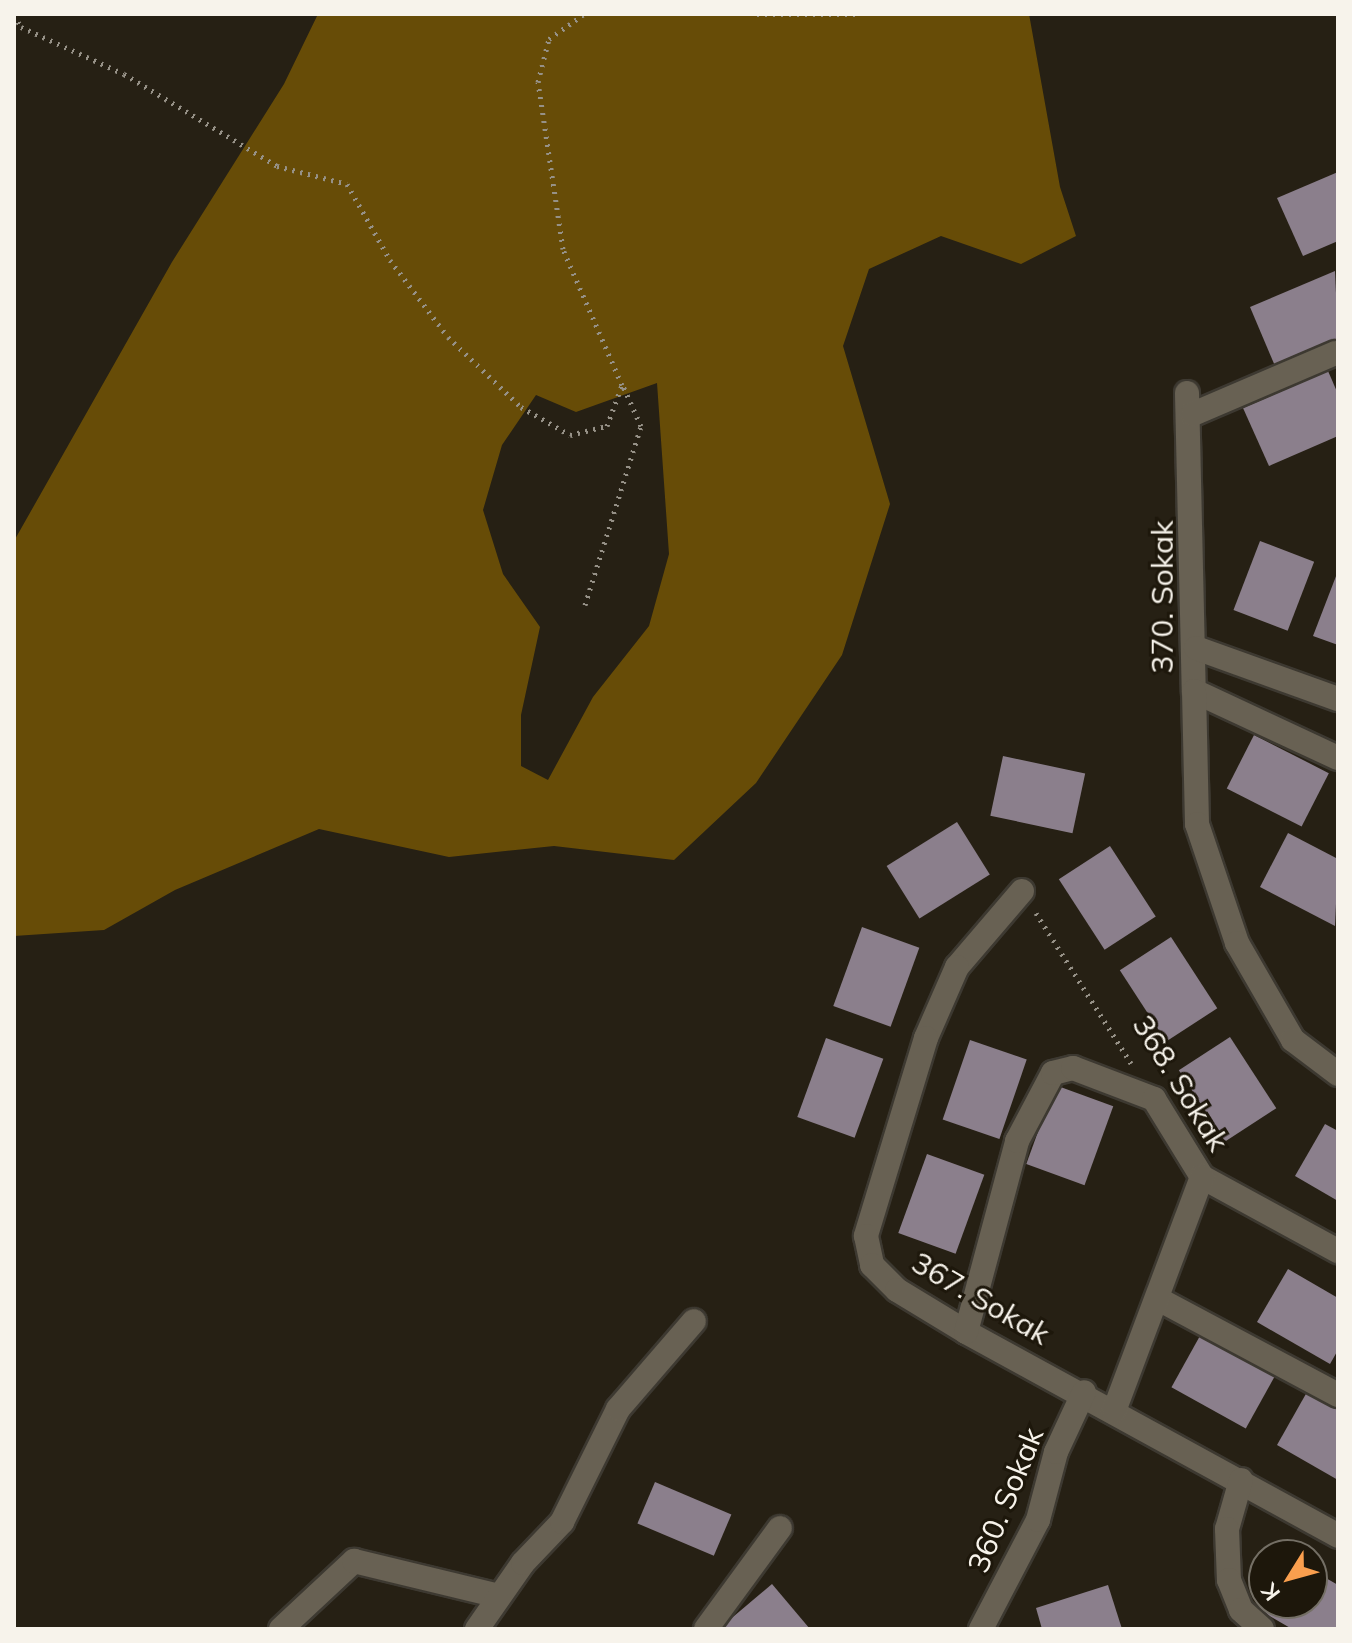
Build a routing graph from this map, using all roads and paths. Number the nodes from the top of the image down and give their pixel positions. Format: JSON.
{"nodes":[{"id":1,"x":584,"y":14,"type":"edge"},
{"id":2,"x":757,"y":14,"type":"edge"},
{"id":3,"x":857,"y":14,"type":"edge"},
{"id":4,"x":14,"y":15,"type":"edge"},
{"id":5,"x":1337,"y":354,"type":"edge"},
{"id":6,"x":622,"y":385,"type":"junction"},
{"id":7,"x":585,"y":605,"type":"dead end"},
{"id":8,"x":1196,"y":648,"type":"junction"},
{"id":9,"x":1194,"y":691,"type":"junction"},
{"id":10,"x":1338,"y":699,"type":"edge"},
{"id":11,"x":1338,"y":758,"type":"edge"},
{"id":12,"x":1022,"y":891,"type":"joint"},
{"id":13,"x":1338,"y":1074,"type":"edge"},
{"id":14,"x":1154,"y":1099,"type":"junction"},
{"id":15,"x":1202,"y":1177,"type":"junction"},
{"id":16,"x":1338,"y":1251,"type":"edge"},
{"id":17,"x":1160,"y":1300,"type":"junction"},
{"id":18,"x":694,"y":1321,"type":"dead end"},
{"id":19,"x":966,"y":1332,"type":"junction"},
{"id":20,"x":1084,"y":1392,"type":"junction"},
{"id":21,"x":1338,"y":1395,"type":"edge"},
{"id":22,"x":1114,"y":1411,"type":"junction"},
{"id":23,"x":1241,"y":1480,"type":"junction"},
{"id":24,"x":780,"y":1528,"type":"dead end"},
{"id":25,"x":1338,"y":1536,"type":"edge"},
{"id":26,"x":499,"y":1596,"type":"junction"},
{"id":27,"x":281,"y":1629,"type":"edge"},
{"id":28,"x":477,"y":1629,"type":"edge"},
{"id":29,"x":706,"y":1629,"type":"edge"},
{"id":30,"x":981,"y":1629,"type":"edge"},
{"id":31,"x":1262,"y":1629,"type":"edge"}],
"edges":[{"from":1,"to":6,"type":"path"},
{"from":2,"to":3,"type":"path"},
{"from":4,"to":6,"type":"path"},
{"from":5,"to":8,"type":"street","name":"370. Sokak"},
{"from":6,"to":7,"type":"path"},
{"from":8,"to":9,"type":"street","name":"370. Sokak"},
{"from":8,"to":10,"type":"street"},
{"from":9,"to":11,"type":"street","name":"370. Sokak"},
{"from":9,"to":13,"type":"street"},
{"from":12,"to":14,"type":"path","name":"368. Sokak"},
{"from":12,"to":19,"type":"street","name":"367. Sokak"},
{"from":14,"to":15,"type":"street","name":"368. Sokak"},
{"from":14,"to":19,"type":"street"},
{"from":15,"to":16,"type":"street","name":"368. Sokak"},
{"from":15,"to":17,"type":"street"},
{"from":17,"to":21,"type":"street"},
{"from":17,"to":22,"type":"street"},
{"from":18,"to":26,"type":"street"},
{"from":19,"to":20,"type":"street","name":"367. Sokak"},
{"from":20,"to":22,"type":"street","name":"367. Sokak"},
{"from":20,"to":30,"type":"street","name":"360. Sokak"},
{"from":22,"to":23,"type":"street","name":"367. Sokak"},
{"from":23,"to":25,"type":"street","name":"367. Sokak"},
{"from":23,"to":31,"type":"street"},
{"from":24,"to":29,"type":"street"},
{"from":26,"to":27,"type":"street"},
{"from":26,"to":28,"type":"street"}]}
